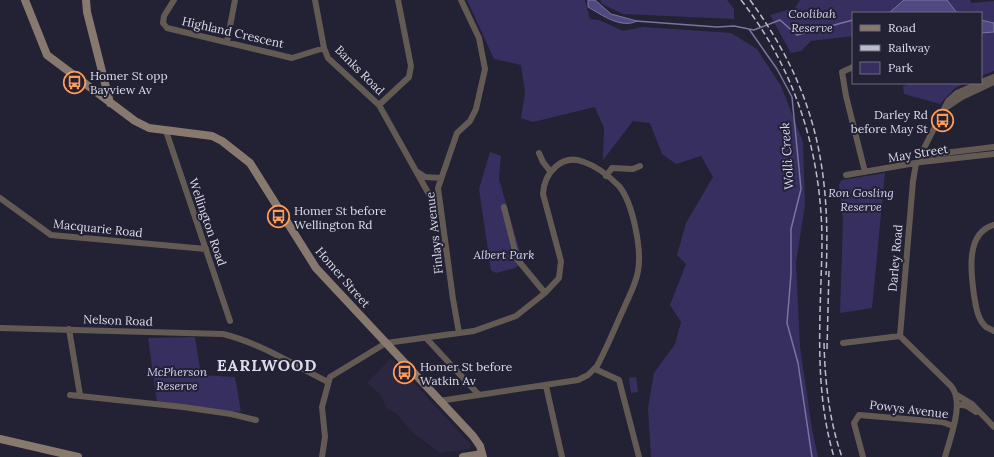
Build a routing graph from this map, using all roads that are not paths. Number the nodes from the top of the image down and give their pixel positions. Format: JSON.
{"nodes":[{"id":1,"x":25,"y":0,"type":"edge"},
{"id":2,"x":86,"y":0,"type":"edge"},
{"id":3,"x":174,"y":0,"type":"edge"},
{"id":4,"x":236,"y":0,"type":"edge"},
{"id":5,"x":315,"y":0,"type":"edge"},
{"id":6,"x":398,"y":0,"type":"edge"},
{"id":7,"x":461,"y":0,"type":"edge"},
{"id":8,"x":227,"y":42,"type":"junction"},
{"id":9,"x":324,"y":48,"type":"junction"},
{"id":10,"x":852,"y":68,"type":"edge"},
{"id":11,"x":994,"y":77,"type":"edge"},
{"id":12,"x":104,"y":78,"type":"junction"},
{"id":13,"x":982,"y":82,"type":"edge"},
{"id":14,"x":994,"y":82,"type":"edge"},
{"id":15,"x":978,"y":84,"type":"edge"},
{"id":16,"x":90,"y":88,"type":"junction"},
{"id":17,"x":110,"y":103,"type":"junction"},
{"id":18,"x":380,"y":105,"type":"junction"},
{"id":19,"x":946,"y":108,"type":"junction"},
{"id":20,"x":166,"y":131,"type":"junction"},
{"id":21,"x":994,"y":147,"type":"edge"},
{"id":22,"x":539,"y":153,"type":"dead end"},
{"id":23,"x":994,"y":154,"type":"edge"},
{"id":24,"x":919,"y":156,"type":"junction"},
{"id":25,"x":916,"y":164,"type":"junction"},
{"id":26,"x":640,"y":166,"type":"dead end"},
{"id":27,"x":416,"y":171,"type":"junction"},
{"id":28,"x":550,"y":171,"type":"junction"},
{"id":29,"x":865,"y":172,"type":"junction"},
{"id":30,"x":846,"y":175,"type":"dead end"},
{"id":31,"x":606,"y":176,"type":"junction"},
{"id":32,"x":441,"y":178,"type":"junction"},
{"id":33,"x":0,"y":198,"type":"edge"},
{"id":34,"x":504,"y":207,"type":"dead end"},
{"id":35,"x":442,"y":218,"type":"junction"},
{"id":36,"x":994,"y":225,"type":"edge"},
{"id":37,"x":206,"y":249,"type":"junction"},
{"id":38,"x":545,"y":293,"type":"junction"},
{"id":39,"x":230,"y":321,"type":"dead end"},
{"id":40,"x":0,"y":328,"type":"edge"},
{"id":41,"x":69,"y":330,"type":"junction"},
{"id":42,"x":994,"y":331,"type":"edge"},
{"id":43,"x":460,"y":334,"type":"junction"},
{"id":44,"x":900,"y":336,"type":"junction"},
{"id":45,"x":426,"y":338,"type":"junction"},
{"id":46,"x":386,"y":343,"type":"junction"},
{"id":47,"x":843,"y":343,"type":"dead end"},
{"id":48,"x":595,"y":369,"type":"junction"},
{"id":49,"x":328,"y":382,"type":"junction"},
{"id":50,"x":546,"y":386,"type":"junction"},
{"id":51,"x":70,"y":395,"type":"dead end"},
{"id":52,"x":479,"y":395,"type":"junction"},
{"id":53,"x":957,"y":395,"type":"junction"},
{"id":54,"x":80,"y":396,"type":"junction"},
{"id":55,"x":439,"y":400,"type":"junction"},
{"id":56,"x":958,"y":404,"type":"junction"},
{"id":57,"x":256,"y":420,"type":"dead end"},
{"id":58,"x":987,"y":420,"type":"junction"},
{"id":59,"x":953,"y":426,"type":"junction"},
{"id":60,"x":994,"y":427,"type":"edge"},
{"id":61,"x":0,"y":439,"type":"edge"},
{"id":62,"x":482,"y":456,"type":"edge"},
{"id":63,"x":78,"y":457,"type":"edge"},
{"id":64,"x":322,"y":457,"type":"edge"},
{"id":65,"x":463,"y":457,"type":"edge"},
{"id":66,"x":562,"y":457,"type":"edge"},
{"id":67,"x":639,"y":457,"type":"edge"},
{"id":68,"x":862,"y":457,"type":"edge"},
{"id":69,"x":945,"y":457,"type":"edge"}],
"edges":[{"from":1,"to":16,"type":"main road","name":"Homer Street"},
{"from":2,"to":12,"type":"main road"},
{"from":3,"to":8,"type":"street","name":"Highland Crescent"},
{"from":4,"to":8,"type":"street"},
{"from":5,"to":9,"type":"street","name":"Banks Road"},
{"from":6,"to":18,"type":"street"},
{"from":7,"to":32,"type":"street","name":"Finlays Avenue"},
{"from":8,"to":9,"type":"street","name":"Highland Crescent"},
{"from":9,"to":18,"type":"street","name":"Banks Road"},
{"from":10,"to":29,"type":"street"},
{"from":11,"to":13,"type":"street","name":"Darley Road"},
{"from":12,"to":16,"type":"main road"},
{"from":12,"to":17,"type":"main road"},
{"from":14,"to":19,"type":"street","name":"Darley Road"},
{"from":15,"to":19,"type":"street","name":"Darley Road"},
{"from":16,"to":17,"type":"main road","name":"Homer Street"},
{"from":17,"to":20,"type":"main road","name":"Homer Street"},
{"from":18,"to":27,"type":"street","name":"Banks Road"},
{"from":19,"to":24,"type":"street","name":"Darley Road"},
{"from":20,"to":37,"type":"street","name":"Wellington Road"},
{"from":20,"to":46,"type":"main road","name":"Homer Street"},
{"from":21,"to":24,"type":"street","name":"May Street"},
{"from":22,"to":28,"type":"street"},
{"from":23,"to":25,"type":"street","name":"May Street"},
{"from":24,"to":25,"type":"street","name":"Darley Road"},
{"from":25,"to":29,"type":"street","name":"May Street"},
{"from":25,"to":44,"type":"street","name":"Darley Road"},
{"from":26,"to":31,"type":"street"},
{"from":27,"to":32,"type":"street"},
{"from":27,"to":35,"type":"street","name":"Banks Road"},
{"from":28,"to":31,"type":"street"},
{"from":28,"to":38,"type":"street"},
{"from":29,"to":30,"type":"street","name":"May Street"},
{"from":31,"to":48,"type":"street"},
{"from":32,"to":35,"type":"street","name":"Finlays Avenue"},
{"from":33,"to":37,"type":"street","name":"Macquarie Road"},
{"from":34,"to":38,"type":"street"},
{"from":35,"to":43,"type":"street","name":"Finlays Avenue"},
{"from":36,"to":42,"type":"street"},
{"from":37,"to":39,"type":"street","name":"Wellington Road"},
{"from":38,"to":43,"type":"street"},
{"from":40,"to":41,"type":"street","name":"Nelson Road"},
{"from":41,"to":49,"type":"street","name":"Nelson Road"},
{"from":41,"to":54,"type":"street"},
{"from":43,"to":45,"type":"street"},
{"from":44,"to":47,"type":"street"},
{"from":44,"to":53,"type":"street"},
{"from":45,"to":46,"type":"street"},
{"from":45,"to":52,"type":"street"},
{"from":46,"to":49,"type":"street"},
{"from":46,"to":55,"type":"main road","name":"Homer Street"},
{"from":48,"to":50,"type":"street"},
{"from":48,"to":67,"type":"street"},
{"from":49,"to":64,"type":"street"},
{"from":50,"to":52,"type":"street"},
{"from":50,"to":66,"type":"street"},
{"from":51,"to":54,"type":"street"},
{"from":52,"to":55,"type":"street"},
{"from":53,"to":56,"type":"street"},
{"from":53,"to":58,"type":"street"},
{"from":54,"to":57,"type":"street"},
{"from":55,"to":62,"type":"main road","name":"Homer Street"},
{"from":56,"to":58,"type":"street"},
{"from":56,"to":59,"type":"street"},
{"from":58,"to":60,"type":"street"},
{"from":59,"to":68,"type":"street","name":"Powys Avenue"},
{"from":59,"to":69,"type":"street"},
{"from":61,"to":63,"type":"main road"},
{"from":62,"to":65,"type":"main road"}]}
